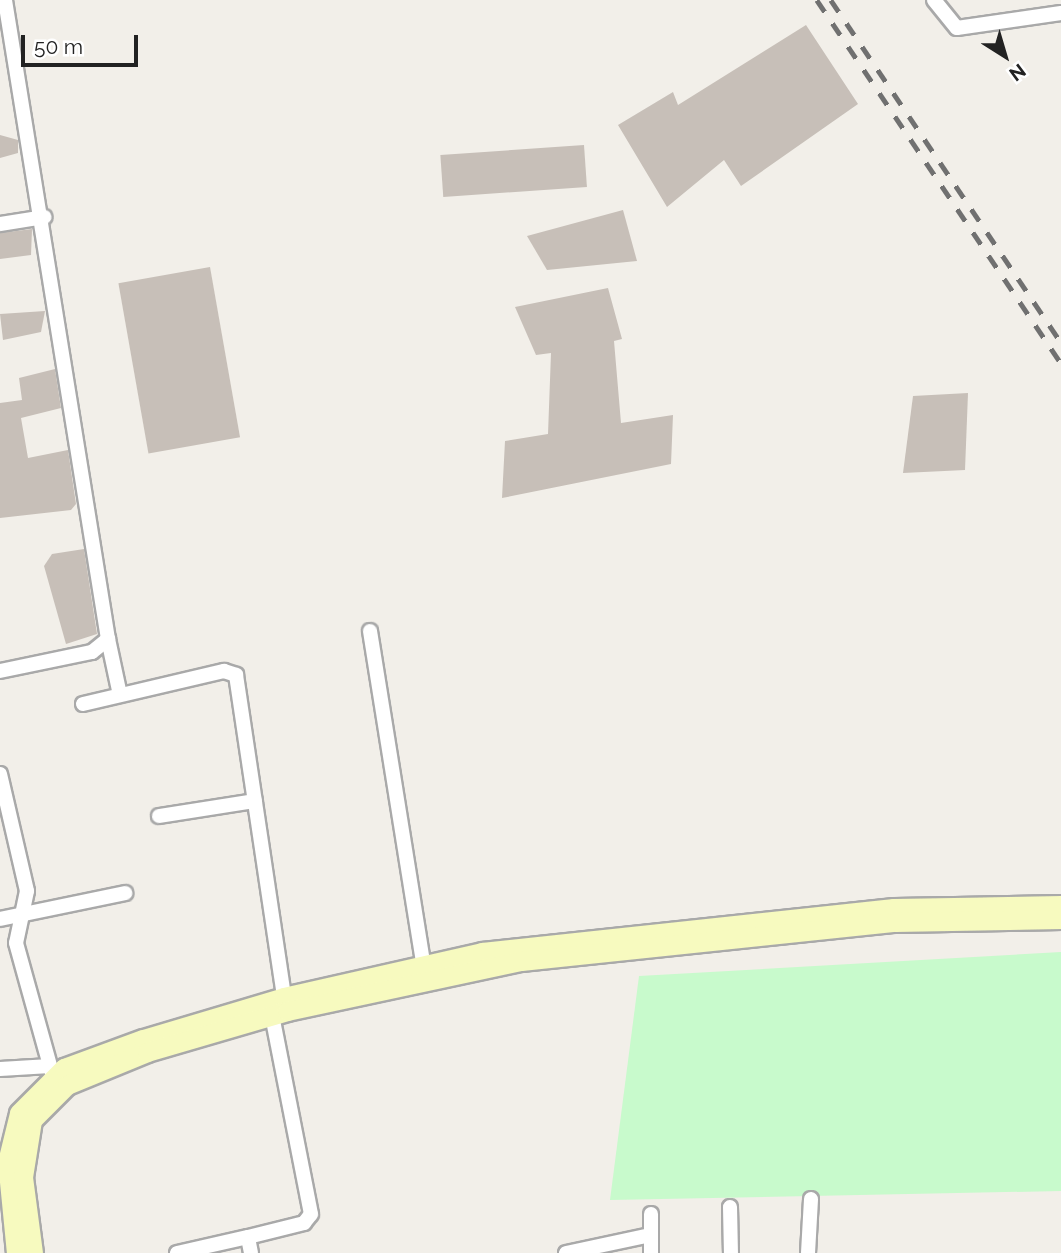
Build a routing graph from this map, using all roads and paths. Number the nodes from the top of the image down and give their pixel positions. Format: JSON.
{"nodes":[{"id":1,"x":5,"y":0,"type":"edge"},
{"id":2,"x":934,"y":0,"type":"edge"},
{"id":3,"x":1061,"y":13,"type":"edge"},
{"id":4,"x":44,"y":217,"type":"junction"},
{"id":5,"x":0,"y":223,"type":"edge"},
{"id":6,"x":370,"y":631,"type":"dead end"},
{"id":7,"x":108,"y":639,"type":"junction"},
{"id":8,"x":0,"y":671,"type":"edge"},
{"id":9,"x":120,"y":695,"type":"junction"},
{"id":10,"x":83,"y":705,"type":"dead end"},
{"id":11,"x":0,"y":774,"type":"edge"},
{"id":12,"x":255,"y":801,"type":"junction"},
{"id":13,"x":159,"y":816,"type":"dead end"},
{"id":14,"x":125,"y":894,"type":"dead end"},
{"id":15,"x":1061,"y":905,"type":"edge"},
{"id":16,"x":21,"y":916,"type":"junction"},
{"id":17,"x":0,"y":919,"type":"edge"},
{"id":18,"x":1061,"y":919,"type":"edge"},
{"id":19,"x":425,"y":971,"type":"junction"},
{"id":20,"x":281,"y":1008,"type":"junction"},
{"id":21,"x":0,"y":1069,"type":"edge"},
{"id":22,"x":53,"y":1078,"type":"junction"},
{"id":23,"x":4,"y":1162,"type":"edge"},
{"id":24,"x":811,"y":1199,"type":"dead end"},
{"id":25,"x":730,"y":1207,"type":"dead end"},
{"id":26,"x":651,"y":1214,"type":"dead end"},
{"id":27,"x":651,"y":1235,"type":"junction"},
{"id":28,"x":248,"y":1237,"type":"junction"},
{"id":29,"x":607,"y":1249,"type":"edge"},
{"id":30,"x":16,"y":1253,"type":"edge"},
{"id":31,"x":33,"y":1253,"type":"edge"},
{"id":32,"x":177,"y":1253,"type":"edge"},
{"id":33,"x":251,"y":1253,"type":"edge"},
{"id":34,"x":566,"y":1253,"type":"edge"},
{"id":35,"x":651,"y":1253,"type":"edge"},
{"id":36,"x":731,"y":1253,"type":"edge"},
{"id":37,"x":808,"y":1253,"type":"edge"}],
"edges":[{"from":1,"to":4,"type":"street"},
{"from":2,"to":3,"type":"street"},
{"from":4,"to":5,"type":"street"},
{"from":4,"to":7,"type":"street"},
{"from":6,"to":19,"type":"street"},
{"from":7,"to":8,"type":"street"},
{"from":7,"to":9,"type":"street"},
{"from":9,"to":10,"type":"street"},
{"from":9,"to":12,"type":"street"},
{"from":11,"to":16,"type":"street"},
{"from":12,"to":13,"type":"street"},
{"from":12,"to":20,"type":"street"},
{"from":14,"to":16,"type":"street"},
{"from":15,"to":19,"type":"main road"},
{"from":16,"to":17,"type":"street"},
{"from":16,"to":22,"type":"street"},
{"from":18,"to":19,"type":"main road"},
{"from":19,"to":20,"type":"main road"},
{"from":20,"to":22,"type":"main road"},
{"from":20,"to":28,"type":"street"},
{"from":21,"to":22,"type":"street"},
{"from":22,"to":23,"type":"main road"},
{"from":22,"to":31,"type":"main road"},
{"from":23,"to":30,"type":"main road"},
{"from":24,"to":37,"type":"street"},
{"from":25,"to":36,"type":"street"},
{"from":26,"to":27,"type":"street"},
{"from":27,"to":29,"type":"street"},
{"from":27,"to":35,"type":"street"},
{"from":28,"to":32,"type":"street"},
{"from":28,"to":33,"type":"street"},
{"from":29,"to":34,"type":"street"}]}
